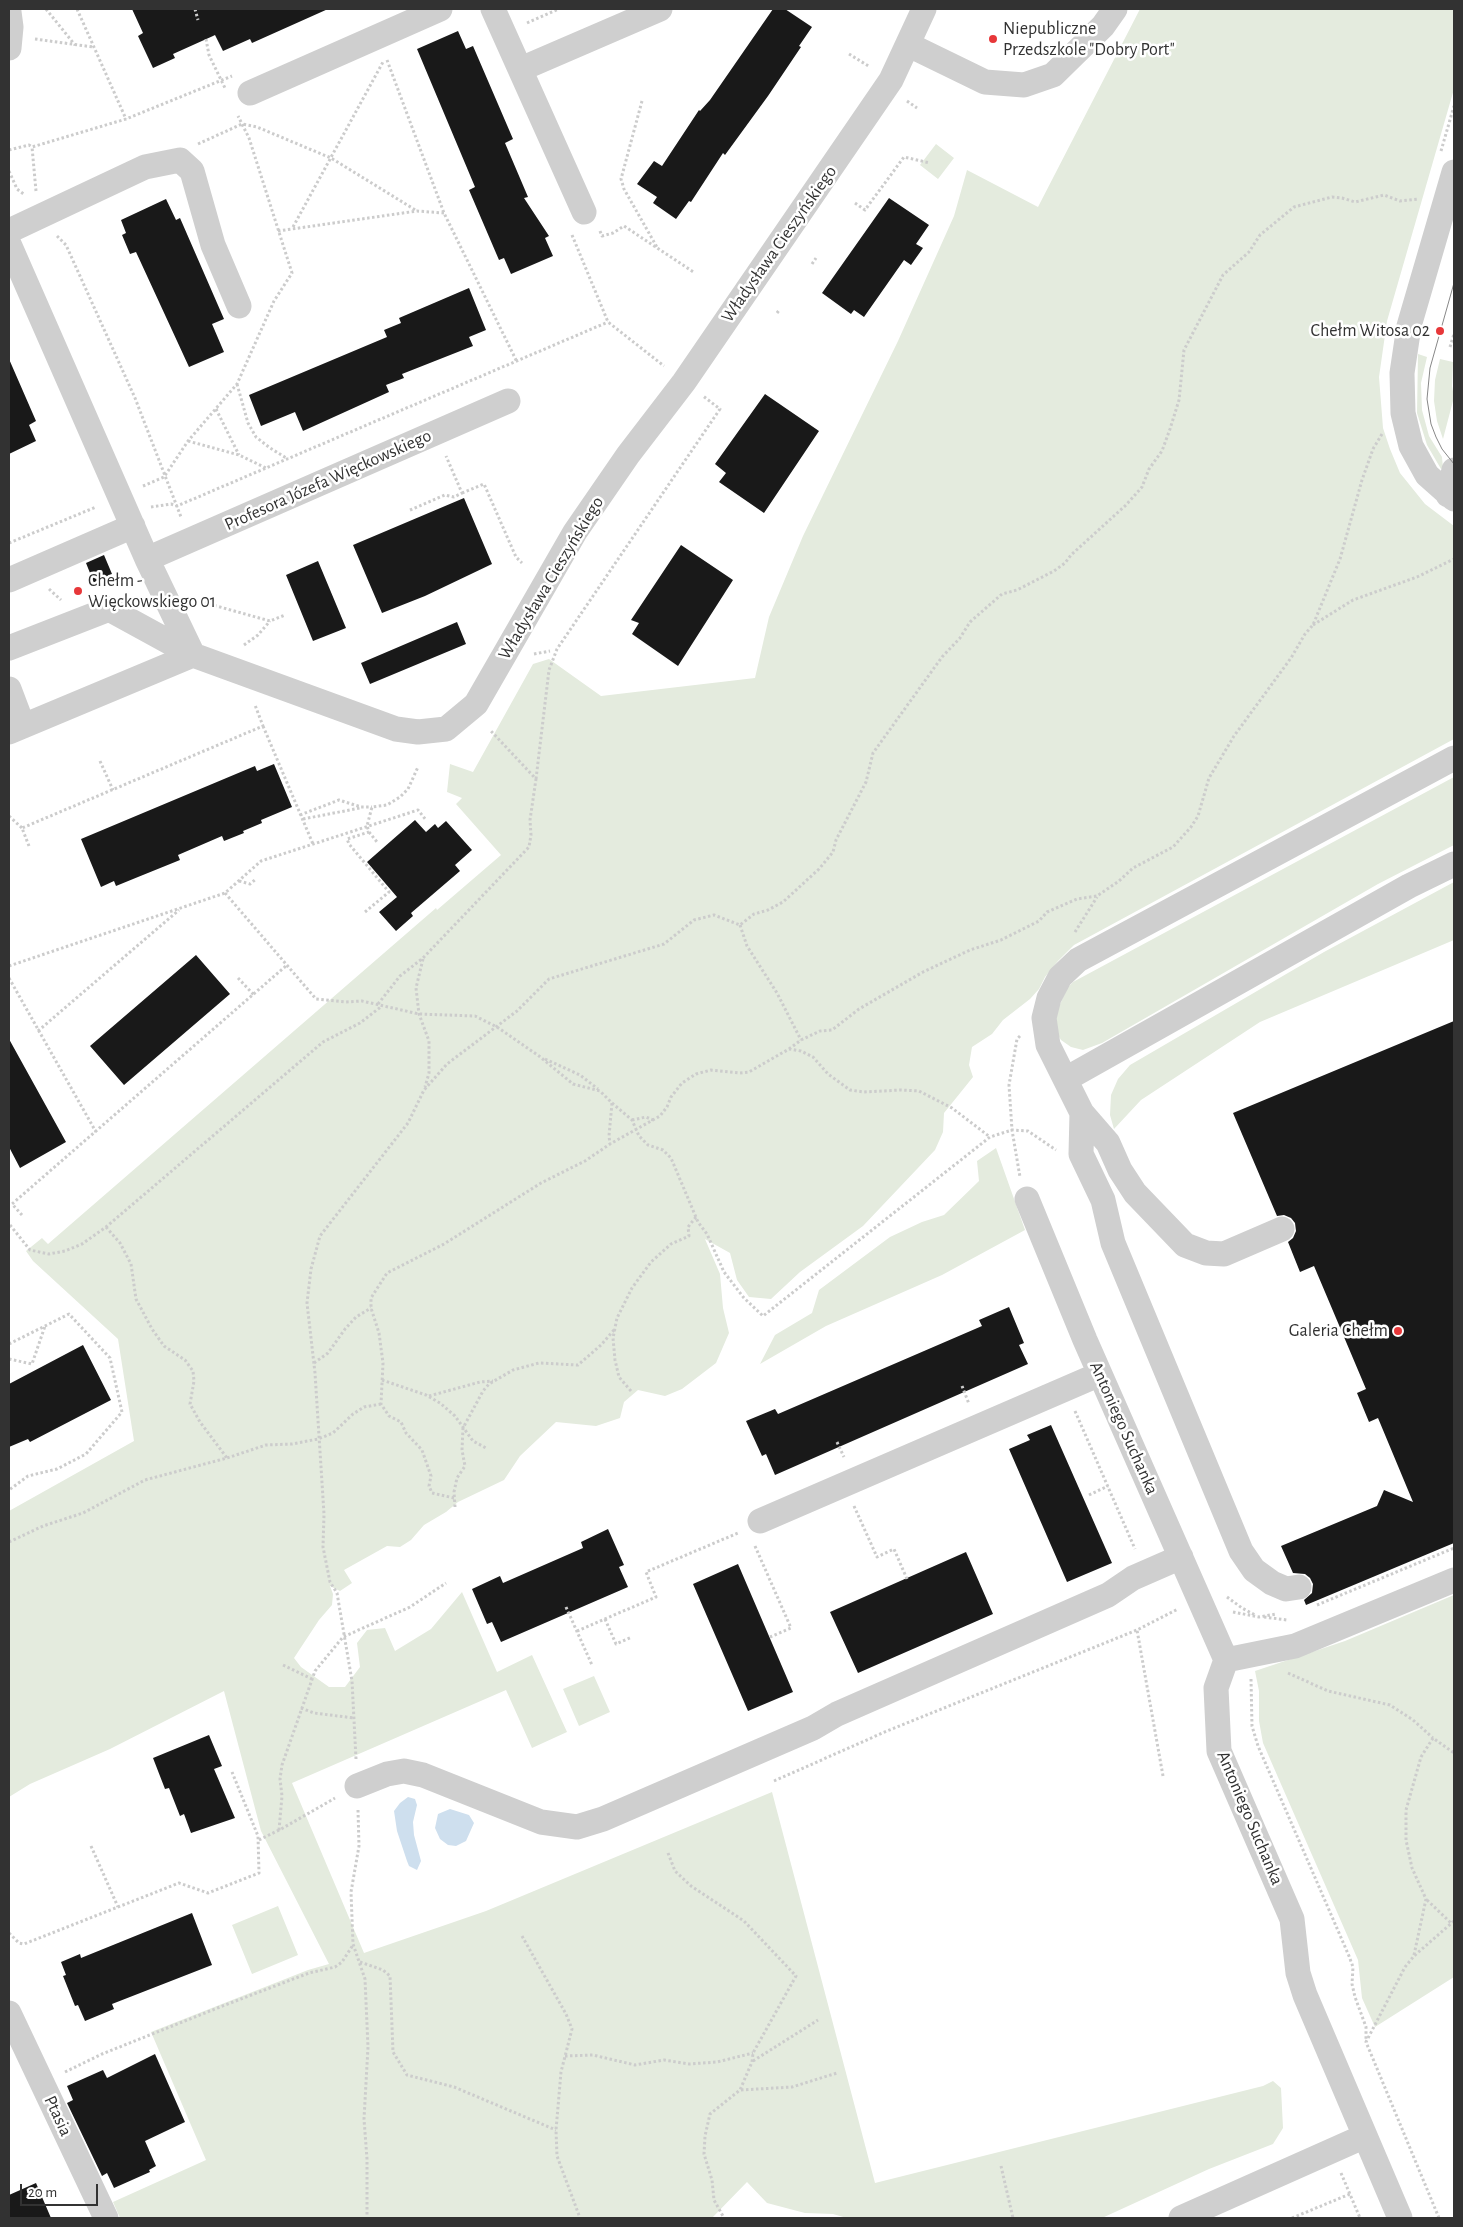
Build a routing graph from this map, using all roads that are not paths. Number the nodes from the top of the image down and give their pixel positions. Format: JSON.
{"nodes":[{"id":1,"x":440,"y":9,"type":"edge"},
{"id":2,"x":493,"y":9,"type":"edge"},
{"id":3,"x":660,"y":9,"type":"edge"},
{"id":4,"x":924,"y":9,"type":"edge"},
{"id":5,"x":1116,"y":9,"type":"edge"},
{"id":6,"x":9,"y":12,"type":"edge"},
{"id":7,"x":19,"y":43,"type":"edge"},
{"id":8,"x":909,"y":45,"type":"junction"},
{"id":9,"x":521,"y":69,"type":"junction"},
{"id":10,"x":250,"y":93,"type":"dead end"},
{"id":11,"x":1454,"y":172,"type":"edge"},
{"id":12,"x":584,"y":212,"type":"road end"},
{"id":13,"x":9,"y":231,"type":"edge"},
{"id":14,"x":9,"y":244,"type":"edge"},
{"id":15,"x":238,"y":306,"type":"dead end"},
{"id":16,"x":508,"y":401,"type":"dead end"},
{"id":17,"x":1454,"y":470,"type":"edge"},
{"id":18,"x":1451,"y":497,"type":"edge"},
{"id":19,"x":133,"y":526,"type":"junction"},
{"id":20,"x":147,"y":559,"type":"junction"},
{"id":21,"x":9,"y":580,"type":"edge"},
{"id":22,"x":9,"y":648,"type":"edge"},
{"id":23,"x":193,"y":655,"type":"junction"},
{"id":24,"x":9,"y":689,"type":"edge"},
{"id":25,"x":16,"y":729,"type":"edge"},
{"id":26,"x":1454,"y":758,"type":"edge"},
{"id":27,"x":1454,"y":864,"type":"edge"},
{"id":28,"x":1066,"y":1079,"type":"junction"},
{"id":29,"x":1082,"y":1113,"type":"junction"},
{"id":30,"x":1027,"y":1199,"type":"road end"},
{"id":31,"x":1282,"y":1228,"type":"dead end"},
{"id":32,"x":1100,"y":1374,"type":"junction"},
{"id":33,"x":754,"y":1525,"type":"road end"},
{"id":34,"x":1181,"y":1557,"type":"junction"},
{"id":35,"x":1454,"y":1580,"type":"edge"},
{"id":36,"x":1299,"y":1588,"type":"dead end"},
{"id":37,"x":1243,"y":1657,"type":"junction"},
{"id":38,"x":357,"y":1786,"type":"road end"},
{"id":39,"x":9,"y":2013,"type":"edge"},
{"id":40,"x":1365,"y":2136,"type":"junction"},
{"id":41,"x":106,"y":2218,"type":"edge"},
{"id":42,"x":1181,"y":2218,"type":"edge"},
{"id":43,"x":1400,"y":2218,"type":"edge"}],
"edges":[{"from":1,"to":10,"type":"street"},
{"from":2,"to":9,"type":"street"},
{"from":3,"to":9,"type":"street"},
{"from":4,"to":8,"type":"street","name":"Władysława Cieszyńskiego"},
{"from":5,"to":8,"type":"street"},
{"from":6,"to":7,"type":"street"},
{"from":8,"to":23,"type":"street","name":"Władysława Cieszyńskiego"},
{"from":9,"to":12,"type":"street"},
{"from":11,"to":18,"type":"street"},
{"from":13,"to":15,"type":"street"},
{"from":14,"to":19,"type":"street"},
{"from":16,"to":20,"type":"street","name":"Profesora Józefa Więckowskiego"},
{"from":17,"to":18,"type":"street"},
{"from":19,"to":20,"type":"street"},
{"from":19,"to":21,"type":"street"},
{"from":20,"to":23,"type":"street"},
{"from":22,"to":23,"type":"street","name":"Władysława Cieszyńskiego"},
{"from":23,"to":25,"type":"street"},
{"from":24,"to":25,"type":"street"},
{"from":26,"to":28,"type":"street"},
{"from":27,"to":28,"type":"street"},
{"from":28,"to":29,"type":"street"},
{"from":29,"to":31,"type":"street"},
{"from":29,"to":36,"type":"street"},
{"from":30,"to":32,"type":"street","name":"Antoniego Suchanka"},
{"from":32,"to":33,"type":"street"},
{"from":32,"to":34,"type":"street","name":"Antoniego Suchanka"},
{"from":34,"to":37,"type":"street","name":"Antoniego Suchanka"},
{"from":34,"to":38,"type":"street"},
{"from":35,"to":37,"type":"street"},
{"from":37,"to":40,"type":"street","name":"Antoniego Suchanka"},
{"from":39,"to":41,"type":"street","name":"Ptasia"},
{"from":40,"to":42,"type":"street"},
{"from":40,"to":43,"type":"street","name":"Antoniego Suchanka"}]}
